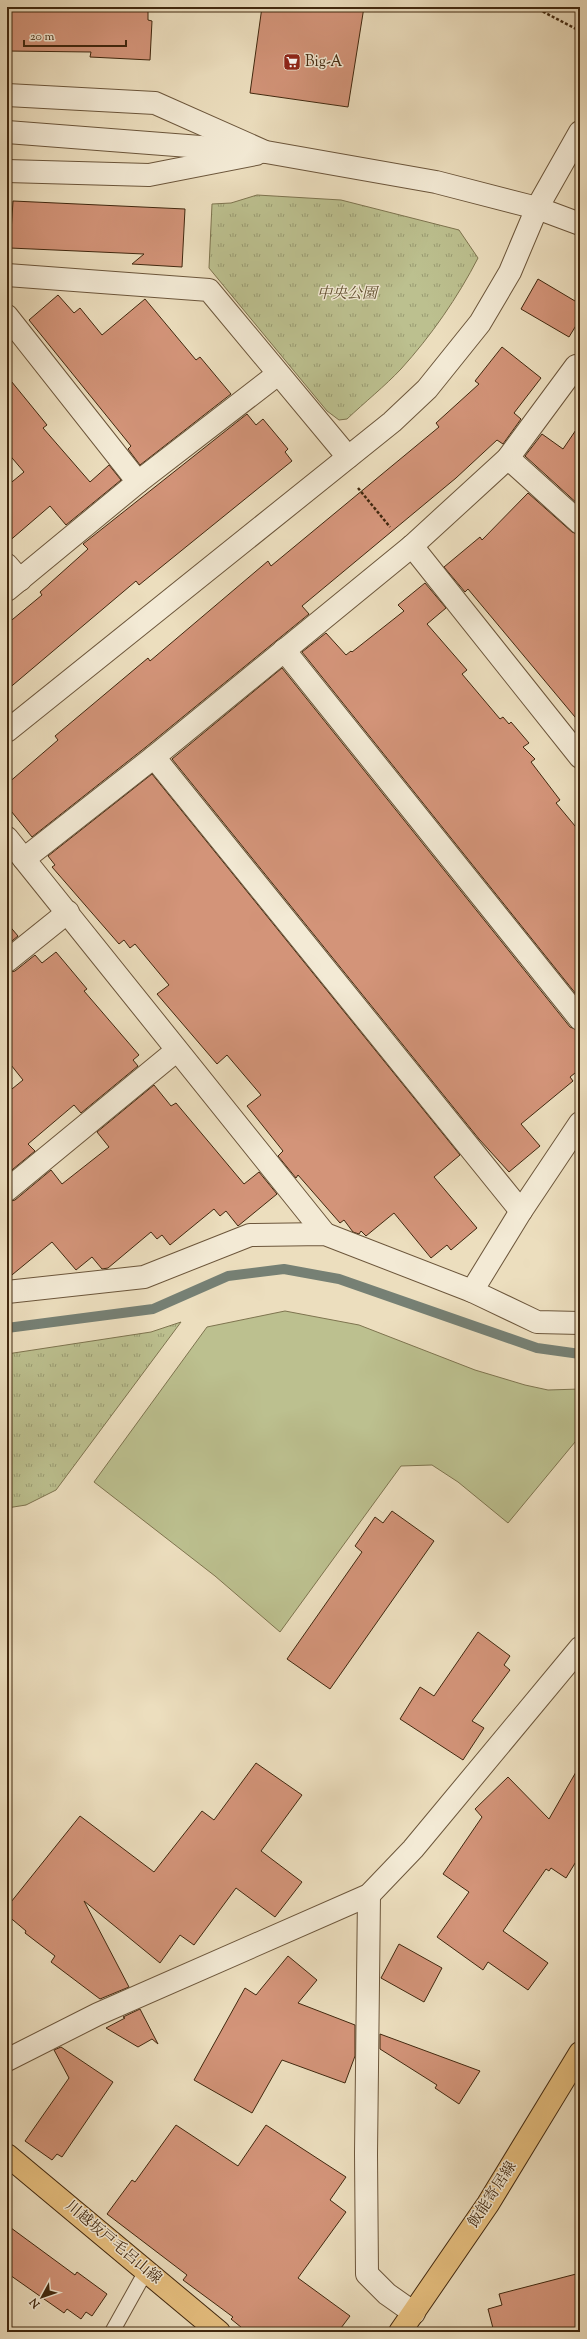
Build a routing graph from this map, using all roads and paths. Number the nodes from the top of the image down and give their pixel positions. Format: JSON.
{"nodes":[{"id":1,"x":534,"y":7,"type":"edge"},
{"id":2,"x":580,"y":31,"type":"edge"},
{"id":3,"x":7,"y":95,"type":"edge"},
{"id":4,"x":7,"y":132,"type":"edge"},
{"id":5,"x":580,"y":132,"type":"edge"},
{"id":6,"x":266,"y":152,"type":"junction"},
{"id":7,"x":7,"y":170,"type":"edge"},
{"id":8,"x":538,"y":208,"type":"junction"},
{"id":9,"x":580,"y":224,"type":"edge"},
{"id":10,"x":7,"y":275,"type":"edge"},
{"id":11,"x":7,"y":316,"type":"edge"},
{"id":12,"x":580,"y":368,"type":"edge"},
{"id":13,"x":278,"y":374,"type":"junction"},
{"id":14,"x":508,"y":458,"type":"junction"},
{"id":15,"x":344,"y":461,"type":"junction"},
{"id":16,"x":138,"y":482,"type":"junction"},
{"id":17,"x":580,"y":523,"type":"edge"},
{"id":18,"x":410,"y":548,"type":"junction"},
{"id":19,"x":11,"y":578,"type":"edge"},
{"id":20,"x":284,"y":650,"type":"junction"},
{"id":21,"x":7,"y":731,"type":"edge"},
{"id":22,"x":154,"y":757,"type":"junction"},
{"id":23,"x":580,"y":757,"type":"edge"},
{"id":24,"x":7,"y":838,"type":"edge"},
{"id":25,"x":24,"y":859,"type":"junction"},
{"id":26,"x":68,"y":912,"type":"junction"},
{"id":27,"x":7,"y":961,"type":"edge"},
{"id":28,"x":580,"y":1019,"type":"edge"},
{"id":29,"x":176,"y":1051,"type":"junction"},
{"id":30,"x":580,"y":1123,"type":"edge"},
{"id":31,"x":7,"y":1190,"type":"edge"},
{"id":32,"x":521,"y":1211,"type":"junction"},
{"id":33,"x":325,"y":1234,"type":"junction"},
{"id":34,"x":472,"y":1291,"type":"junction"},
{"id":35,"x":7,"y":1292,"type":"edge"},
{"id":36,"x":580,"y":1323,"type":"edge"},
{"id":37,"x":580,"y":1648,"type":"edge"},
{"id":38,"x":369,"y":1895,"type":"junction"},
{"id":39,"x":580,"y":2053,"type":"edge"},
{"id":40,"x":7,"y":2060,"type":"edge"},
{"id":41,"x":7,"y":2155,"type":"edge"},
{"id":42,"x":146,"y":2271,"type":"junction"},
{"id":43,"x":414,"y":2313,"type":"junction"},
{"id":44,"x":112,"y":2332,"type":"edge"},
{"id":45,"x":219,"y":2332,"type":"edge"},
{"id":46,"x":400,"y":2332,"type":"edge"}],
"edges":[{"from":1,"to":2,"type":"path"},
{"from":3,"to":6,"type":"street"},
{"from":4,"to":6,"type":"street"},
{"from":5,"to":8,"type":"street"},
{"from":6,"to":7,"type":"street"},
{"from":6,"to":8,"type":"street"},
{"from":8,"to":9,"type":"street"},
{"from":8,"to":15,"type":"street"},
{"from":10,"to":13,"type":"street"},
{"from":11,"to":16,"type":"street"},
{"from":12,"to":14,"type":"street"},
{"from":13,"to":15,"type":"street"},
{"from":13,"to":16,"type":"street"},
{"from":14,"to":17,"type":"street"},
{"from":14,"to":18,"type":"street"},
{"from":15,"to":18,"type":"path"},
{"from":15,"to":21,"type":"street"},
{"from":16,"to":19,"type":"street"},
{"from":18,"to":20,"type":"street"},
{"from":18,"to":23,"type":"street"},
{"from":20,"to":22,"type":"street"},
{"from":20,"to":28,"type":"street"},
{"from":22,"to":25,"type":"street"},
{"from":22,"to":32,"type":"street"},
{"from":24,"to":25,"type":"street"},
{"from":25,"to":26,"type":"street"},
{"from":26,"to":27,"type":"street"},
{"from":26,"to":29,"type":"street"},
{"from":29,"to":31,"type":"street"},
{"from":29,"to":33,"type":"street"},
{"from":30,"to":32,"type":"street"},
{"from":32,"to":34,"type":"street"},
{"from":33,"to":34,"type":"street"},
{"from":33,"to":35,"type":"street"},
{"from":34,"to":36,"type":"street"},
{"from":37,"to":38,"type":"street"},
{"from":38,"to":40,"type":"street"},
{"from":38,"to":43,"type":"street"},
{"from":39,"to":43,"type":"main road","name":"飯能寄居線"},
{"from":41,"to":42,"type":"main road","name":"川越坂戸毛呂山線"},
{"from":42,"to":44,"type":"lane"},
{"from":42,"to":45,"type":"main road","name":"川越坂戸毛呂山線"},
{"from":43,"to":46,"type":"main road","name":"飯能寄居線"}]}
